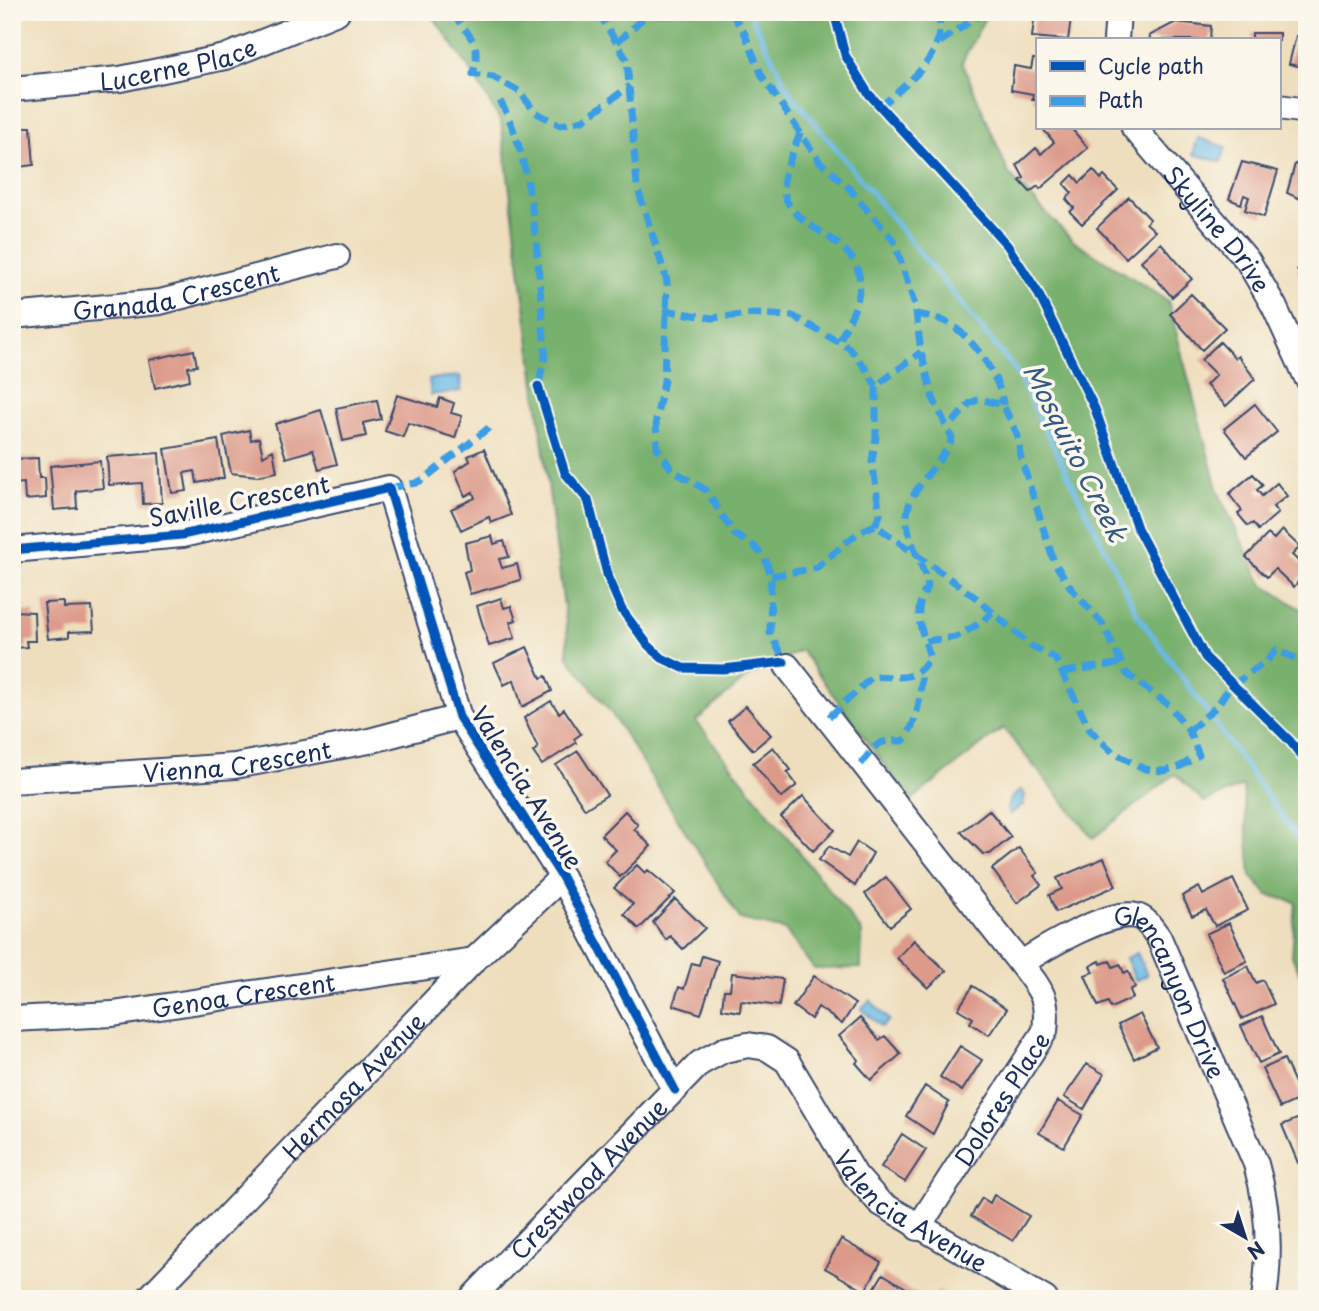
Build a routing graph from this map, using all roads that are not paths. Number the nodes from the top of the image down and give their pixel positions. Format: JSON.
{"nodes":[{"id":1,"x":337,"y":12,"type":"edge"},
{"id":2,"x":1118,"y":12,"type":"edge"},
{"id":3,"x":1116,"y":38,"type":"edge"},
{"id":4,"x":12,"y":89,"type":"edge"},
{"id":5,"x":1280,"y":107,"type":"edge"},
{"id":6,"x":1307,"y":111,"type":"edge"},
{"id":7,"x":1136,"y":130,"type":"edge"},
{"id":8,"x":337,"y":256,"type":"dead end"},
{"id":9,"x":12,"y":316,"type":"edge"},
{"id":10,"x":1307,"y":378,"type":"edge"},
{"id":11,"x":388,"y":488,"type":"joint"},
{"id":12,"x":12,"y":550,"type":"edge"},
{"id":13,"x":787,"y":666,"type":"dead end"},
{"id":14,"x":458,"y":717,"type":"junction"},
{"id":15,"x":12,"y":781,"type":"edge"},
{"id":16,"x":562,"y":877,"type":"junction"},
{"id":17,"x":474,"y":960,"type":"junction"},
{"id":18,"x":1021,"y":964,"type":"junction"},
{"id":19,"x":12,"y":1018,"type":"edge"},
{"id":20,"x":675,"y":1090,"type":"junction"},
{"id":21,"x":918,"y":1228,"type":"junction"},
{"id":22,"x":148,"y":1299,"type":"edge"},
{"id":23,"x":471,"y":1299,"type":"edge"},
{"id":24,"x":1045,"y":1299,"type":"edge"},
{"id":25,"x":1264,"y":1299,"type":"edge"}],
"edges":[{"from":1,"to":4,"type":"street","name":"Lucerne Place"},
{"from":2,"to":3,"type":"street"},
{"from":5,"to":6,"type":"street"},
{"from":7,"to":10,"type":"street","name":"Skyline Drive"},
{"from":8,"to":9,"type":"street","name":"Granada Crescent"},
{"from":11,"to":12,"type":"street","name":"Saville Crescent"},
{"from":11,"to":14,"type":"street","name":"Valencia Avenue"},
{"from":13,"to":18,"type":"street"},
{"from":14,"to":15,"type":"street","name":"Vienna Crescent"},
{"from":14,"to":16,"type":"street","name":"Valencia Avenue"},
{"from":16,"to":17,"type":"street","name":"Hermosa Avenue"},
{"from":16,"to":20,"type":"street","name":"Valencia Avenue"},
{"from":17,"to":19,"type":"street","name":"Genoa Crescent"},
{"from":17,"to":22,"type":"street","name":"Hermosa Avenue"},
{"from":18,"to":21,"type":"street","name":"Dolores Place"},
{"from":18,"to":25,"type":"street","name":"Glencanyon Drive"},
{"from":20,"to":21,"type":"street","name":"Valencia Avenue"},
{"from":20,"to":23,"type":"street","name":"Crestwood Avenue"},
{"from":21,"to":24,"type":"street","name":"Valencia Avenue"}]}
